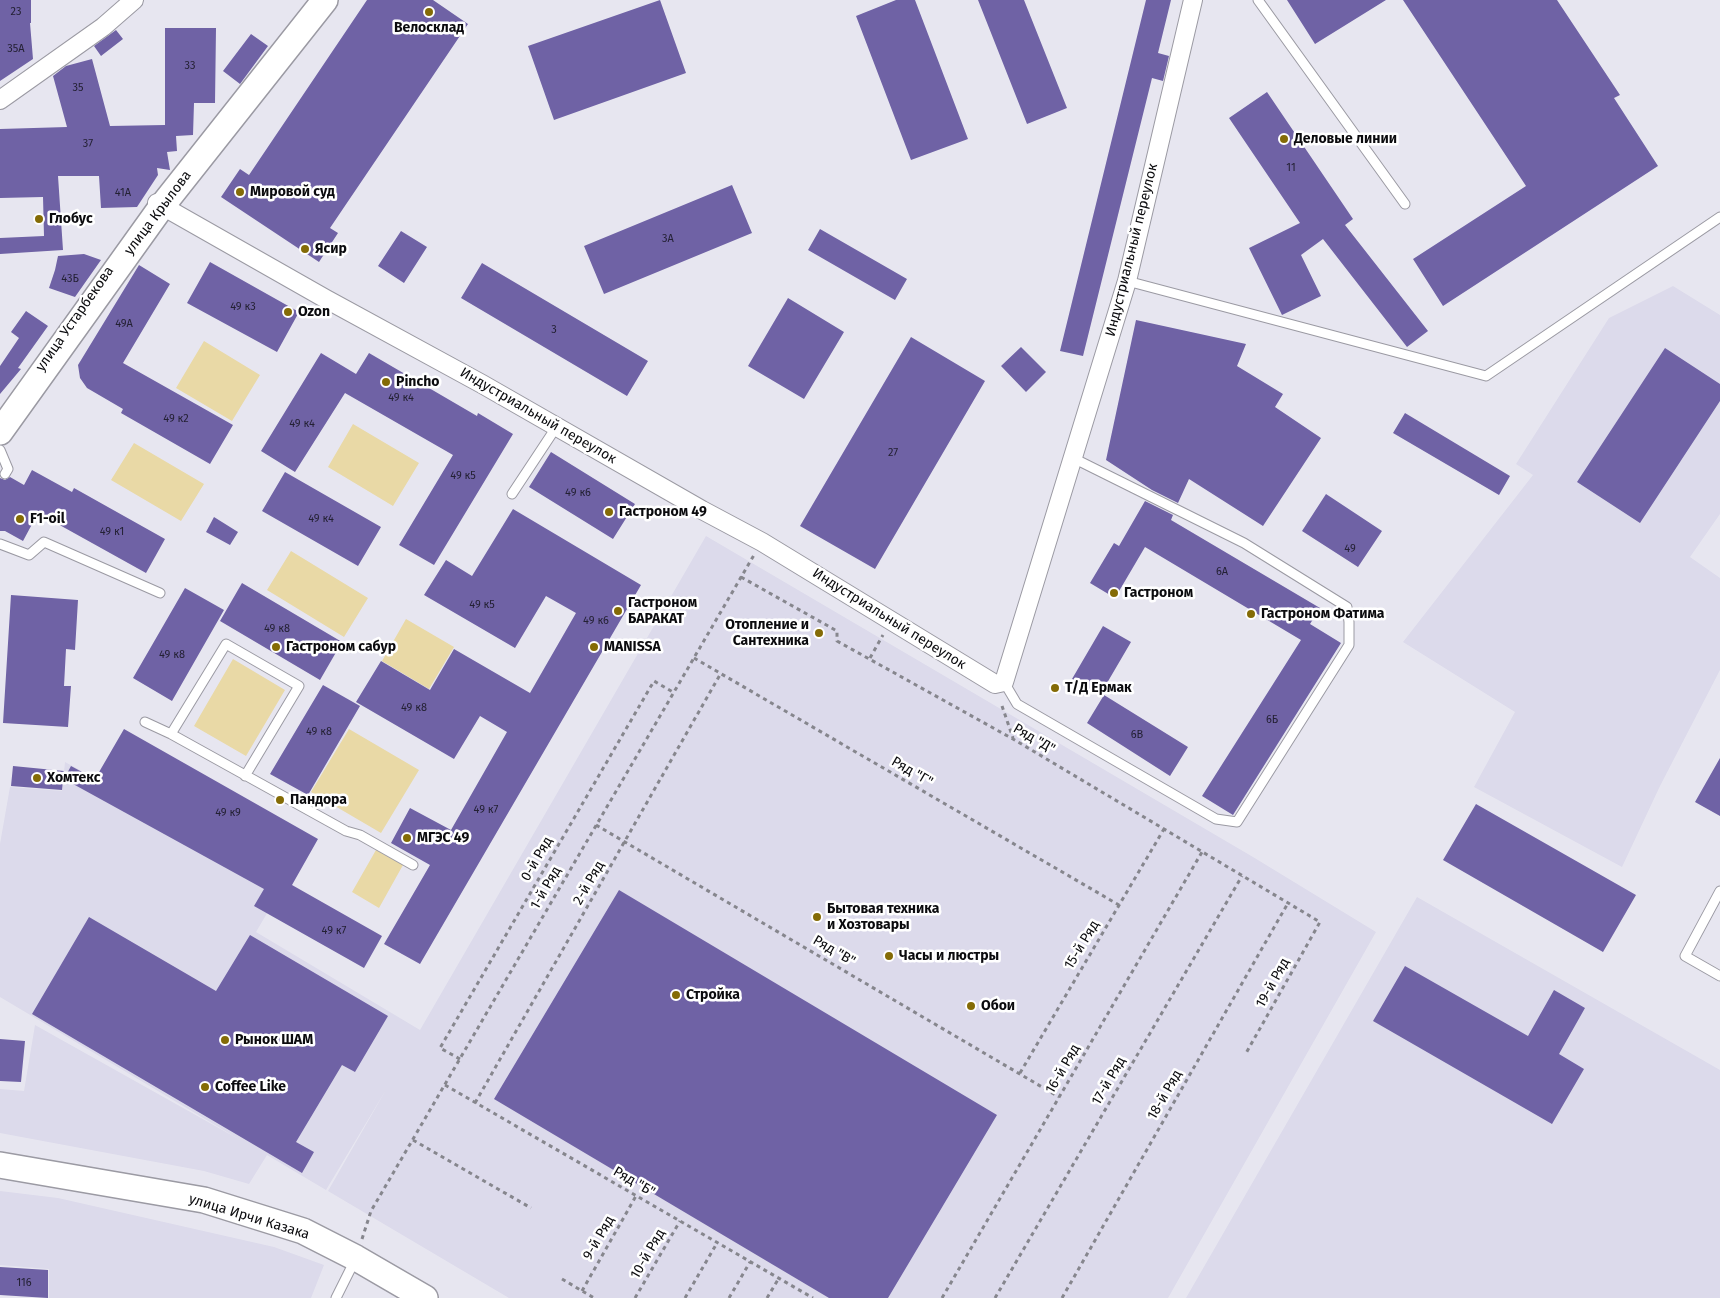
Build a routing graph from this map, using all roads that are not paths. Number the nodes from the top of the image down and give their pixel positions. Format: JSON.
{"nodes":[{"id":1,"x":134,"y":0,"type":"edge"},
{"id":2,"x":317,"y":0,"type":"edge"},
{"id":3,"x":325,"y":0,"type":"edge"},
{"id":4,"x":1193,"y":0,"type":"edge"},
{"id":5,"x":1258,"y":0,"type":"edge"},
{"id":6,"x":0,"y":100,"type":"edge"},
{"id":7,"x":1405,"y":204,"type":"dead end"},
{"id":8,"x":159,"y":205,"type":"junction"},
{"id":9,"x":1720,"y":217,"type":"edge"},
{"id":10,"x":1127,"y":281,"type":"junction"},
{"id":11,"x":0,"y":425,"type":"edge"},
{"id":12,"x":557,"y":426,"type":"junction"},
{"id":13,"x":0,"y":432,"type":"edge"},
{"id":14,"x":0,"y":450,"type":"edge"},
{"id":15,"x":1073,"y":458,"type":"junction"},
{"id":16,"x":5,"y":474,"type":"dead end"},
{"id":17,"x":512,"y":494,"type":"dead end"},
{"id":18,"x":0,"y":544,"type":"edge"},
{"id":19,"x":160,"y":593,"type":"dead end"},
{"id":20,"x":1000,"y":683,"type":"junction"},
{"id":21,"x":145,"y":722,"type":"dead end"},
{"id":22,"x":171,"y":734,"type":"junction"},
{"id":23,"x":245,"y":776,"type":"junction"},
{"id":24,"x":413,"y":865,"type":"dead end"},
{"id":25,"x":1720,"y":891,"type":"edge"},
{"id":26,"x":1720,"y":976,"type":"edge"},
{"id":27,"x":0,"y":1165,"type":"edge"},
{"id":28,"x":356,"y":1258,"type":"junction"},
{"id":29,"x":336,"y":1298,"type":"edge"},
{"id":30,"x":425,"y":1298,"type":"edge"}],
"edges":[{"from":1,"to":6,"type":"street"},
{"from":2,"to":8,"type":"main road","name":"улица Устарбекова"},
{"from":3,"to":8,"type":"main road","name":"улица Крылова"},
{"from":4,"to":10,"type":"street","name":"Индустриальный переулок"},
{"from":5,"to":7,"type":"lane"},
{"from":8,"to":11,"type":"main road","name":"улица Устарбекова"},
{"from":8,"to":12,"type":"street","name":"Индустриальный переулок"},
{"from":8,"to":13,"type":"main road","name":"улица Крылова"},
{"from":9,"to":10,"type":"lane"},
{"from":10,"to":15,"type":"street","name":"Индустриальный переулок"},
{"from":12,"to":17,"type":"lane"},
{"from":12,"to":20,"type":"street","name":"Индустриальный переулок"},
{"from":14,"to":16,"type":"lane"},
{"from":15,"to":20,"type":"street","name":"Индустриальный переулок"},
{"from":15,"to":20,"type":"lane"},
{"from":18,"to":19,"type":"lane"},
{"from":21,"to":22,"type":"lane"},
{"from":22,"to":23,"type":"lane"},
{"from":22,"to":23,"type":"lane"},
{"from":23,"to":24,"type":"lane"},
{"from":25,"to":26,"type":"lane"},
{"from":27,"to":28,"type":"main road","name":"улица Ирчи Казака"},
{"from":28,"to":29,"type":"lane"},
{"from":28,"to":30,"type":"main road","name":"улица Ирчи Казака"}]}
